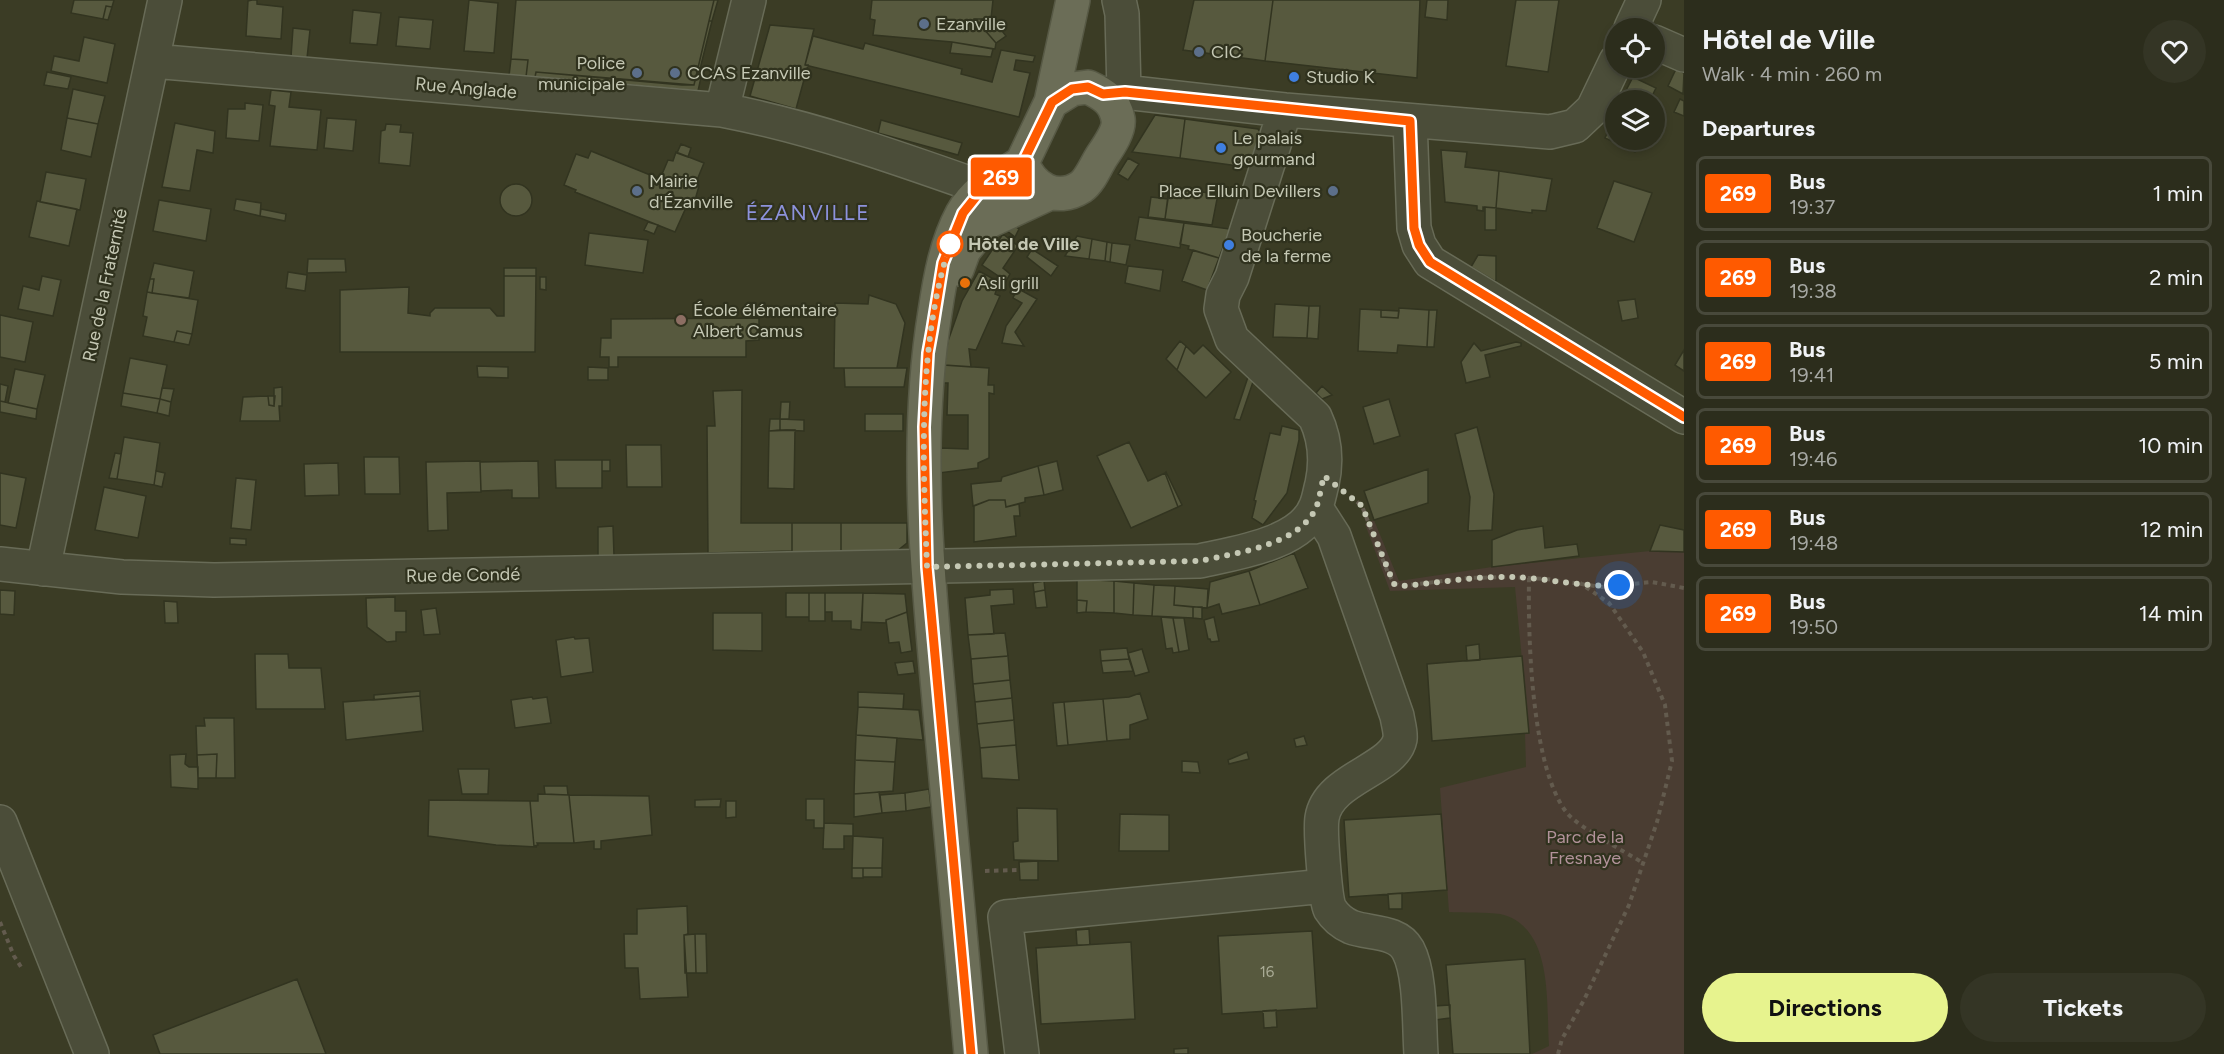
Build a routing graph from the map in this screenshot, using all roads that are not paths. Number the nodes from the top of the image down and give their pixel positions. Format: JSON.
{"nodes":[{"id":1,"x":165,"y":0,"type":"edge"},
{"id":2,"x":749,"y":0,"type":"edge"},
{"id":3,"x":1119,"y":0,"type":"edge"},
{"id":4,"x":1644,"y":0,"type":"edge"},
{"id":5,"x":1072,"y":5,"type":"edge"},
{"id":6,"x":1636,"y":18,"type":"edge"},
{"id":7,"x":1665,"y":47,"type":"edge"},
{"id":8,"x":1684,"y":55,"type":"edge"},
{"id":9,"x":153,"y":61,"type":"junction"},
{"id":10,"x":1608,"y":78,"type":"edge"},
{"id":11,"x":1105,"y":91,"type":"junction"},
{"id":12,"x":1052,"y":102,"type":"junction"},
{"id":13,"x":722,"y":110,"type":"junction"},
{"id":14,"x":1285,"y":110,"type":"junction"},
{"id":15,"x":1410,"y":121,"type":"junction"},
{"id":16,"x":1022,"y":164,"type":"junction"},
{"id":17,"x":983,"y":188,"type":"junction"},
{"id":18,"x":1050,"y":193,"type":"junction"},
{"id":19,"x":928,"y":353,"type":"junction"},
{"id":20,"x":1684,"y":417,"type":"edge"},
{"id":21,"x":1316,"y":508,"type":"junction"},
{"id":22,"x":0,"y":564,"type":"edge"},
{"id":23,"x":927,"y":567,"type":"junction"},
{"id":24,"x":43,"y":569,"type":"junction"},
{"id":25,"x":0,"y":822,"type":"edge"},
{"id":26,"x":1325,"y":886,"type":"junction"},
{"id":27,"x":92,"y":1054,"type":"edge"},
{"id":28,"x":971,"y":1054,"type":"edge"},
{"id":29,"x":1022,"y":1054,"type":"edge"},
{"id":30,"x":1421,"y":1054,"type":"edge"}],
"edges":[{"from":1,"to":9,"type":"street","name":"Rue de la Fraternité"},
{"from":2,"to":13,"type":"street"},
{"from":3,"to":11,"type":"street"},
{"from":4,"to":6,"type":"street"},
{"from":5,"to":11,"type":"main road"},
{"from":5,"to":12,"type":"main road"},
{"from":7,"to":8,"type":"street"},
{"from":9,"to":13,"type":"street","name":"Rue Anglade"},
{"from":9,"to":24,"type":"street","name":"Rue de la Fraternité"},
{"from":10,"to":15,"type":"street"},
{"from":11,"to":12,"type":"main road"},
{"from":11,"to":14,"type":"street"},
{"from":11,"to":18,"type":"main road"},
{"from":12,"to":16,"type":"main road"},
{"from":13,"to":17,"type":"street","name":"Rue Anglade"},
{"from":14,"to":15,"type":"street"},
{"from":14,"to":21,"type":"street"},
{"from":15,"to":20,"type":"street"},
{"from":16,"to":17,"type":"main road"},
{"from":16,"to":18,"type":"main road"},
{"from":17,"to":19,"type":"main road"},
{"from":18,"to":19,"type":"main road"},
{"from":19,"to":23,"type":"main road"},
{"from":21,"to":23,"type":"street","name":"Rue de Condé"},
{"from":21,"to":26,"type":"street"},
{"from":22,"to":24,"type":"street","name":"Rue de Condé"},
{"from":23,"to":24,"type":"street","name":"Rue de Condé"},
{"from":23,"to":28,"type":"main road"},
{"from":25,"to":27,"type":"street"},
{"from":26,"to":29,"type":"street"},
{"from":26,"to":30,"type":"street"}]}
